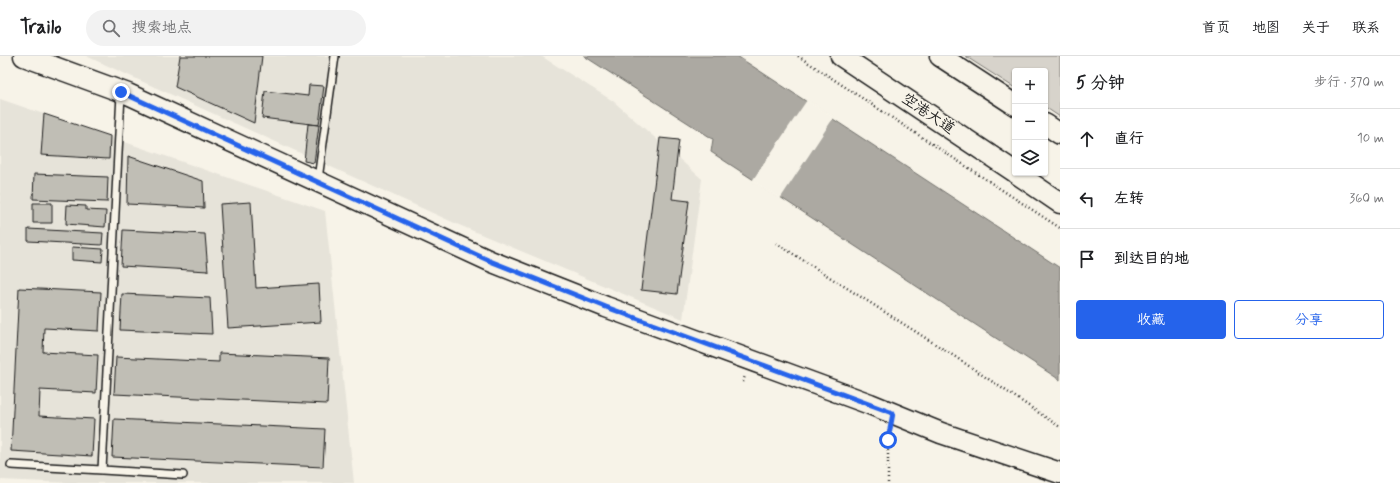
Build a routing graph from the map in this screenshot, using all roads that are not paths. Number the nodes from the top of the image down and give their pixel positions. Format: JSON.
{"nodes":[{"id":1,"x":24,"y":56,"type":"edge"},
{"id":2,"x":335,"y":56,"type":"edge"},
{"id":3,"x":840,"y":56,"type":"edge"},
{"id":4,"x":940,"y":56,"type":"edge"},
{"id":5,"x":121,"y":92,"type":"junction"},
{"id":6,"x":1013,"y":104,"type":"edge"},
{"id":7,"x":1048,"y":126,"type":"edge"},
{"id":8,"x":1060,"y":134,"type":"edge"},
{"id":9,"x":1012,"y":171,"type":"edge"},
{"id":10,"x":1020,"y":176,"type":"edge"},
{"id":11,"x":318,"y":182,"type":"junction"},
{"id":12,"x":1060,"y":203,"type":"edge"},
{"id":13,"x":11,"y":465,"type":"dead end"},
{"id":14,"x":102,"y":470,"type":"junction"},
{"id":15,"x":1060,"y":474,"type":"edge"},
{"id":16,"x":183,"y":475,"type":"dead end"}],
"edges":[{"from":1,"to":5,"type":"main road"},
{"from":2,"to":11,"type":"lane"},
{"from":3,"to":9,"type":"main road","name":"空港大道"},
{"from":4,"to":6,"type":"main road"},
{"from":5,"to":11,"type":"main road"},
{"from":5,"to":14,"type":"lane"},
{"from":7,"to":8,"type":"main road"},
{"from":10,"to":12,"type":"main road","name":"空港大道"},
{"from":11,"to":15,"type":"main road"},
{"from":13,"to":14,"type":"lane"},
{"from":14,"to":16,"type":"lane"}]}
